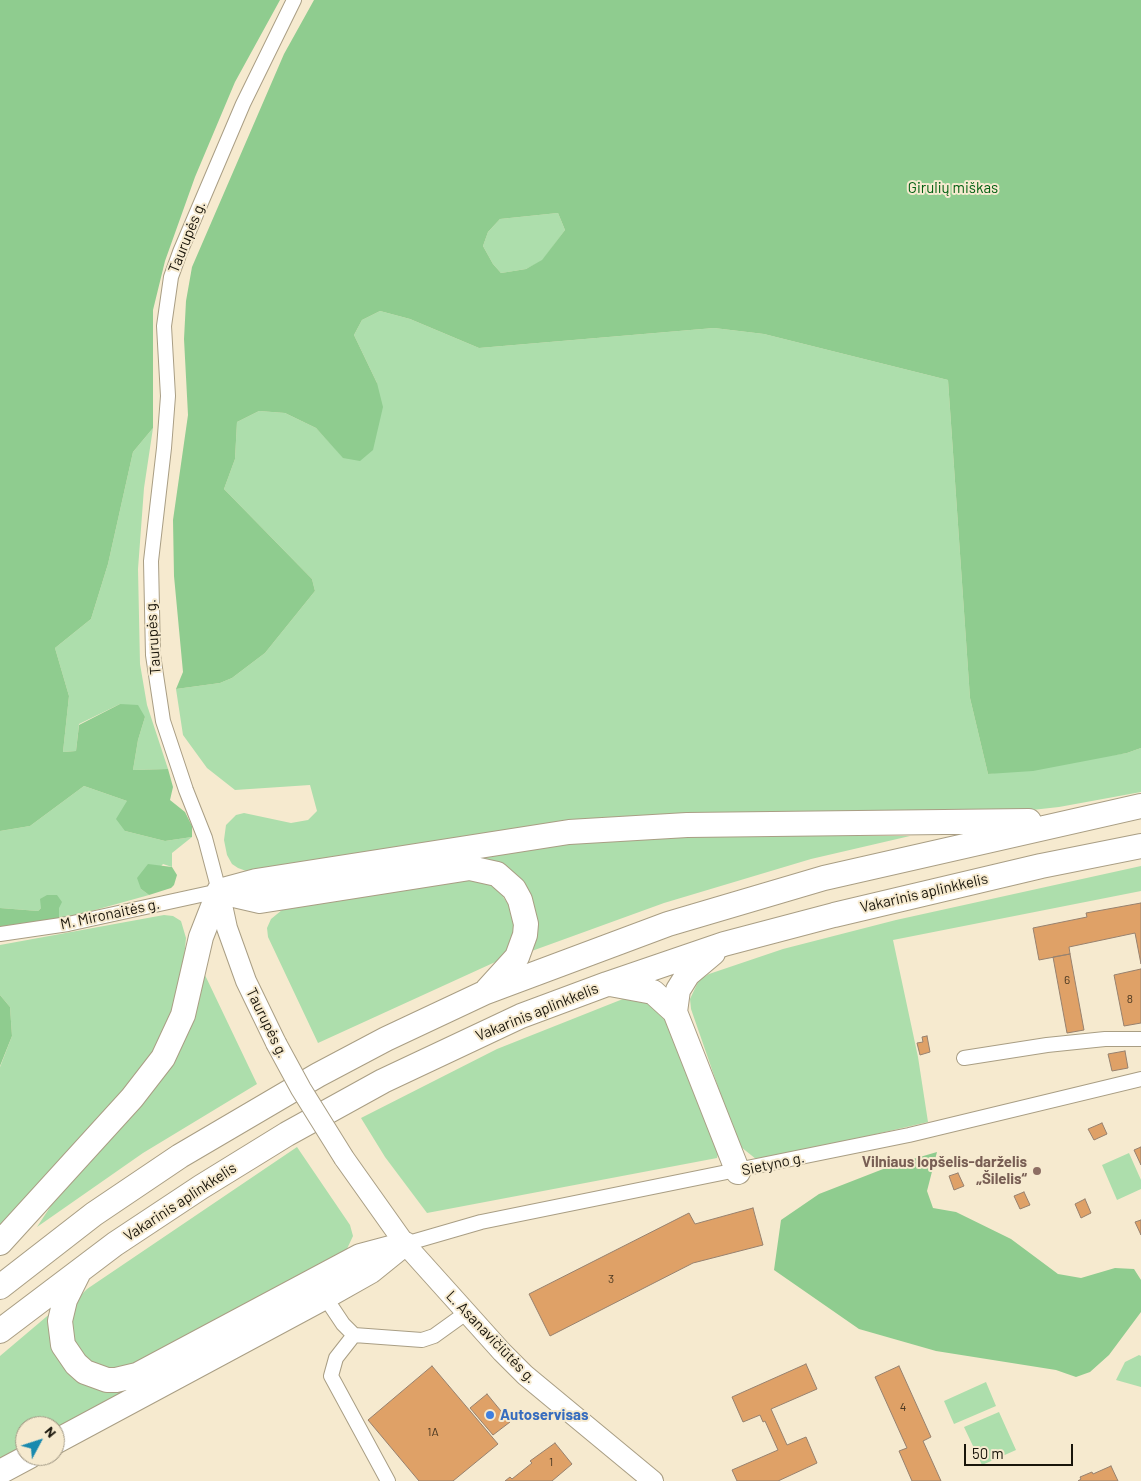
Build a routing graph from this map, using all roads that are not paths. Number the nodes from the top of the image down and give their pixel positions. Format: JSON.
{"nodes":[{"id":1,"x":294,"y":0,"type":"edge"},
{"id":2,"x":1141,"y":806,"type":"edge"},
{"id":3,"x":1073,"y":821,"type":"junction"},
{"id":4,"x":1141,"y":846,"type":"edge"},
{"id":5,"x":219,"y":891,"type":"junction"},
{"id":6,"x":0,"y":934,"type":"edge"},
{"id":7,"x":724,"y":944,"type":"junction"},
{"id":8,"x":607,"y":984,"type":"junction"},
{"id":9,"x":486,"y":992,"type":"junction"},
{"id":10,"x":674,"y":1012,"type":"junction"},
{"id":11,"x":1141,"y":1039,"type":"edge"},
{"id":12,"x":964,"y":1058,"type":"dead end"},
{"id":13,"x":1141,"y":1079,"type":"edge"},
{"id":14,"x":738,"y":1172,"type":"junction"},
{"id":15,"x":0,"y":1242,"type":"edge"},
{"id":16,"x":405,"y":1244,"type":"junction"},
{"id":17,"x":78,"y":1272,"type":"junction"},
{"id":18,"x":0,"y":1287,"type":"edge"},
{"id":19,"x":325,"y":1297,"type":"junction"},
{"id":20,"x":466,"y":1313,"type":"junction"},
{"id":21,"x":0,"y":1332,"type":"edge"},
{"id":22,"x":354,"y":1335,"type":"junction"},
{"id":23,"x":65,"y":1437,"type":"edge"},
{"id":24,"x":15,"y":1464,"type":"edge"},
{"id":25,"x":0,"y":1472,"type":"edge"},
{"id":26,"x":388,"y":1481,"type":"edge"},
{"id":27,"x":653,"y":1481,"type":"edge"}],
"edges":[{"from":1,"to":5,"type":"street","name":"Taurupės g."},
{"from":2,"to":3,"type":"highway"},
{"from":3,"to":5,"type":"highway"},
{"from":3,"to":9,"type":"highway"},
{"from":4,"to":7,"type":"highway","name":"Vakarinis aplinkkelis"},
{"from":5,"to":6,"type":"street","name":"M. Mironaitės g."},
{"from":5,"to":9,"type":"highway"},
{"from":5,"to":15,"type":"highway"},
{"from":5,"to":16,"type":"main road","name":"Taurupės g.","bridge":true},
{"from":7,"to":8,"type":"highway","name":"Vakarinis aplinkkelis"},
{"from":7,"to":10,"type":"highway"},
{"from":8,"to":10,"type":"highway"},
{"from":8,"to":17,"type":"highway","name":"Vakarinis aplinkkelis"},
{"from":9,"to":18,"type":"highway"},
{"from":10,"to":14,"type":"highway"},
{"from":11,"to":12,"type":"street"},
{"from":13,"to":14,"type":"street","name":"Sietyno g."},
{"from":14,"to":16,"type":"street","name":"Sietyno g."},
{"from":16,"to":17,"type":"highway"},
{"from":16,"to":19,"type":"highway"},
{"from":16,"to":20,"type":"main road","name":"L. Asanavičiūtės g."},
{"from":17,"to":21,"type":"highway","name":"Vakarinis aplinkkelis"},
{"from":19,"to":22,"type":"street"},
{"from":19,"to":23,"type":"highway"},
{"from":20,"to":22,"type":"street"},
{"from":20,"to":27,"type":"main road","name":"L. Asanavičiūtės g."},
{"from":22,"to":26,"type":"street"},
{"from":24,"to":25,"type":"highway"}]}
